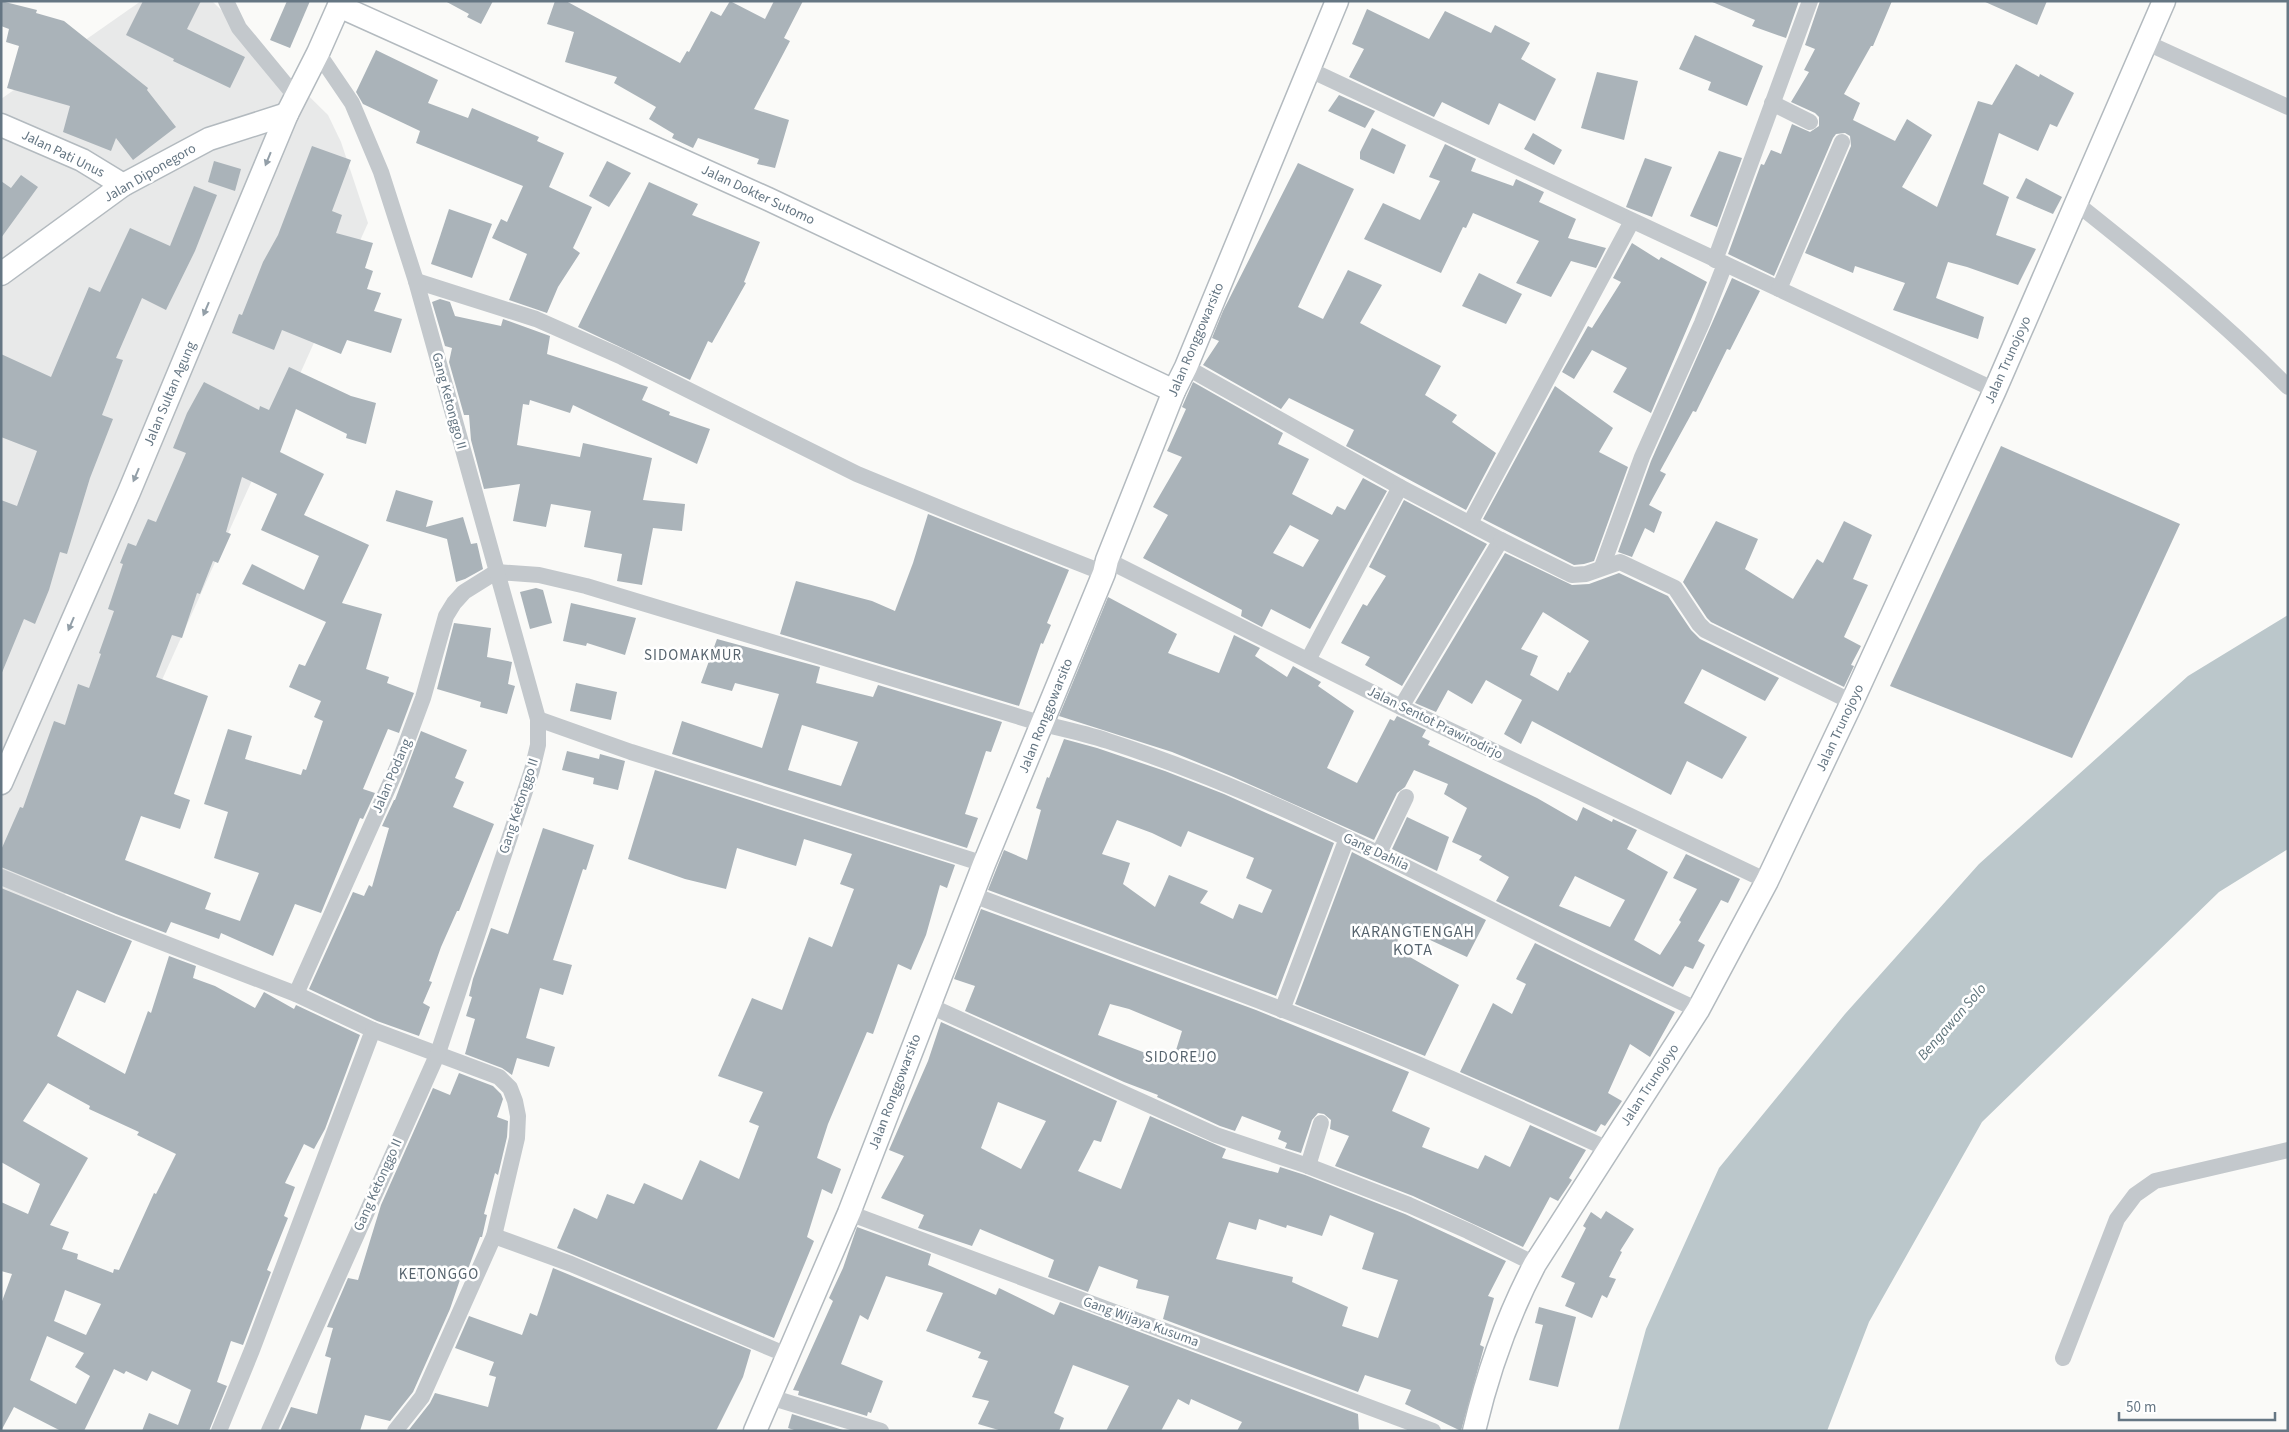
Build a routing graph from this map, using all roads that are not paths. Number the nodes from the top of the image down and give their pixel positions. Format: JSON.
{"nodes":[{"id":1,"x":226,"y":1,"type":"edge"},
{"id":2,"x":1336,"y":1,"type":"edge"},
{"id":3,"x":1810,"y":1,"type":"edge"},
{"id":4,"x":2164,"y":1,"type":"edge"},
{"id":5,"x":340,"y":3,"type":"edge"},
{"id":6,"x":2146,"y":42,"type":"junction"},
{"id":7,"x":318,"y":53,"type":"junction"},
{"id":8,"x":1308,"y":69,"type":"junction"},
{"id":9,"x":1772,"y":103,"type":"junction"},
{"id":10,"x":291,"y":105,"type":"junction"},
{"id":11,"x":2288,"y":107,"type":"edge"},
{"id":12,"x":1810,"y":122,"type":"dead end"},
{"id":13,"x":1,"y":125,"type":"edge"},
{"id":14,"x":1842,"y":142,"type":"dead end"},
{"id":15,"x":123,"y":185,"type":"junction"},
{"id":16,"x":2076,"y":203,"type":"junction"},
{"id":17,"x":1632,"y":221,"type":"junction"},
{"id":18,"x":1720,"y":262,"type":"junction"},
{"id":19,"x":1,"y":274,"type":"edge"},
{"id":20,"x":416,"y":281,"type":"junction"},
{"id":21,"x":1779,"y":289,"type":"junction"},
{"id":22,"x":1186,"y":367,"type":"junction"},
{"id":23,"x":2288,"y":387,"type":"edge"},
{"id":24,"x":1995,"y":390,"type":"junction"},
{"id":25,"x":1174,"y":391,"type":"junction"},
{"id":26,"x":1400,"y":487,"type":"junction"},
{"id":27,"x":1470,"y":524,"type":"junction"},
{"id":28,"x":1501,"y":540,"type":"junction"},
{"id":29,"x":1105,"y":566,"type":"junction"},
{"id":30,"x":1602,"y":567,"type":"junction"},
{"id":31,"x":496,"y":572,"type":"junction"},
{"id":32,"x":1308,"y":660,"type":"junction"},
{"id":33,"x":1852,"y":702,"type":"junction"},
{"id":34,"x":1401,"y":707,"type":"junction"},
{"id":35,"x":538,"y":719,"type":"junction"},
{"id":36,"x":1043,"y":724,"type":"junction"},
{"id":37,"x":1,"y":783,"type":"edge"},
{"id":38,"x":1406,"y":797,"type":"dead end"},
{"id":39,"x":1347,"y":838,"type":"junction"},
{"id":40,"x":1379,"y":853,"type":"junction"},
{"id":41,"x":984,"y":864,"type":"junction"},
{"id":42,"x":1,"y":877,"type":"edge"},
{"id":43,"x":1766,"y":880,"type":"junction"},
{"id":44,"x":973,"y":895,"type":"junction"},
{"id":45,"x":296,"y":994,"type":"junction"},
{"id":46,"x":928,"y":1005,"type":"junction"},
{"id":47,"x":1282,"y":1010,"type":"junction"},
{"id":48,"x":1698,"y":1010,"type":"junction"},
{"id":49,"x":373,"y":1030,"type":"junction"},
{"id":50,"x":438,"y":1054,"type":"junction"},
{"id":51,"x":1321,"y":1123,"type":"dead end"},
{"id":52,"x":1608,"y":1149,"type":"junction"},
{"id":53,"x":2288,"y":1150,"type":"edge"},
{"id":54,"x":1308,"y":1166,"type":"junction"},
{"id":55,"x":849,"y":1213,"type":"junction"},
{"id":56,"x":494,"y":1236,"type":"junction"},
{"id":57,"x":1535,"y":1264,"type":"junction"},
{"id":58,"x":787,"y":1355,"type":"junction"},
{"id":59,"x":2063,"y":1358,"type":"dead end"},
{"id":60,"x":770,"y":1397,"type":"junction"},
{"id":61,"x":219,"y":1431,"type":"edge"},
{"id":62,"x":269,"y":1431,"type":"edge"},
{"id":63,"x":395,"y":1431,"type":"edge"},
{"id":64,"x":755,"y":1431,"type":"edge"},
{"id":65,"x":881,"y":1431,"type":"edge"},
{"id":66,"x":1434,"y":1431,"type":"edge"},
{"id":67,"x":1474,"y":1431,"type":"edge"}],
"edges":[{"from":1,"to":10,"type":"street"},
{"from":2,"to":8,"type":"street","name":"Jalan Ronggowarsito"},
{"from":3,"to":9,"type":"street"},
{"from":4,"to":6,"type":"street","name":"Jalan Trunojoyo"},
{"from":5,"to":7,"type":"street","name":"Jalan Sultan Agung"},
{"from":5,"to":25,"type":"street","name":"Jalan Dokter Sutomo"},
{"from":6,"to":11,"type":"street"},
{"from":6,"to":16,"type":"street","name":"Jalan Trunojoyo"},
{"from":7,"to":10,"type":"street","name":"Jalan Sultan Agung"},
{"from":7,"to":20,"type":"street","name":"Gang Ketonggo II"},
{"from":8,"to":17,"type":"street"},
{"from":8,"to":22,"type":"street","name":"Jalan Ronggowarsito"},
{"from":9,"to":12,"type":"street"},
{"from":9,"to":18,"type":"street"},
{"from":10,"to":15,"type":"street","name":"Jalan Diponegoro"},
{"from":10,"to":37,"type":"street","name":"Jalan Sultan Agung","one_way":true},
{"from":13,"to":15,"type":"street","name":"Jalan Pati Unus"},
{"from":14,"to":21,"type":"street"},
{"from":15,"to":19,"type":"street","name":"Jalan Diponegoro"},
{"from":16,"to":23,"type":"street"},
{"from":16,"to":24,"type":"street","name":"Jalan Trunojoyo"},
{"from":17,"to":18,"type":"street"},
{"from":17,"to":27,"type":"street"},
{"from":18,"to":21,"type":"street"},
{"from":18,"to":30,"type":"street"},
{"from":20,"to":29,"type":"street","name":"Jalan Sentot Prawirodirjo"},
{"from":20,"to":31,"type":"street","name":"Gang Ketonggo II"},
{"from":21,"to":24,"type":"street"},
{"from":22,"to":25,"type":"street","name":"Jalan Ronggowarsito"},
{"from":22,"to":26,"type":"street"},
{"from":24,"to":33,"type":"street","name":"Jalan Trunojoyo"},
{"from":25,"to":29,"type":"street","name":"Jalan Ronggowarsito"},
{"from":26,"to":27,"type":"street"},
{"from":26,"to":32,"type":"street"},
{"from":27,"to":28,"type":"street"},
{"from":28,"to":30,"type":"street"},
{"from":28,"to":34,"type":"street"},
{"from":29,"to":32,"type":"street","name":"Jalan Sentot Prawirodirjo"},
{"from":29,"to":36,"type":"street","name":"Jalan Ronggowarsito"},
{"from":30,"to":33,"type":"street"},
{"from":31,"to":35,"type":"street","name":"Gang Ketonggo II"},
{"from":31,"to":36,"type":"street","name":"Gang Dahlia"},
{"from":31,"to":45,"type":"street","name":"Jalan Podang"},
{"from":32,"to":34,"type":"street","name":"Jalan Sentot Prawirodirjo"},
{"from":33,"to":43,"type":"street","name":"Jalan Trunojoyo"},
{"from":34,"to":43,"type":"street","name":"Jalan Sentot Prawirodirjo"},
{"from":35,"to":41,"type":"street"},
{"from":35,"to":50,"type":"street","name":"Gang Ketonggo II"},
{"from":36,"to":39,"type":"street","name":"Gang Dahlia"},
{"from":36,"to":41,"type":"street","name":"Jalan Ronggowarsito"},
{"from":38,"to":40,"type":"street"},
{"from":39,"to":40,"type":"street","name":"Gang Dahlia"},
{"from":39,"to":47,"type":"street"},
{"from":40,"to":48,"type":"street","name":"Gang Dahlia"},
{"from":41,"to":44,"type":"street","name":"Jalan Ronggowarsito"},
{"from":42,"to":45,"type":"street"},
{"from":43,"to":48,"type":"street","name":"Jalan Trunojoyo"},
{"from":44,"to":46,"type":"street","name":"Jalan Ronggowarsito"},
{"from":44,"to":47,"type":"street"},
{"from":45,"to":49,"type":"street"},
{"from":46,"to":54,"type":"street"},
{"from":46,"to":55,"type":"street","name":"Jalan Ronggowarsito"},
{"from":47,"to":52,"type":"street"},
{"from":48,"to":52,"type":"street","name":"Jalan Trunojoyo"},
{"from":49,"to":50,"type":"street"},
{"from":49,"to":61,"type":"street"},
{"from":50,"to":56,"type":"street"},
{"from":50,"to":62,"type":"street","name":"Gang Ketonggo II"},
{"from":51,"to":54,"type":"street"},
{"from":52,"to":57,"type":"street","name":"Jalan Trunojoyo"},
{"from":53,"to":59,"type":"street"},
{"from":54,"to":57,"type":"street"},
{"from":55,"to":58,"type":"street","name":"Jalan Ronggowarsito"},
{"from":55,"to":66,"type":"street","name":"Gang Wijaya Kusuma"},
{"from":56,"to":58,"type":"street"},
{"from":56,"to":63,"type":"street"},
{"from":57,"to":67,"type":"street","name":"Jalan Trunojoyo"},
{"from":58,"to":60,"type":"street","name":"Jalan Ronggowarsito"},
{"from":60,"to":64,"type":"street","name":"Jalan Ronggowarsito"},
{"from":60,"to":65,"type":"street"}]}
